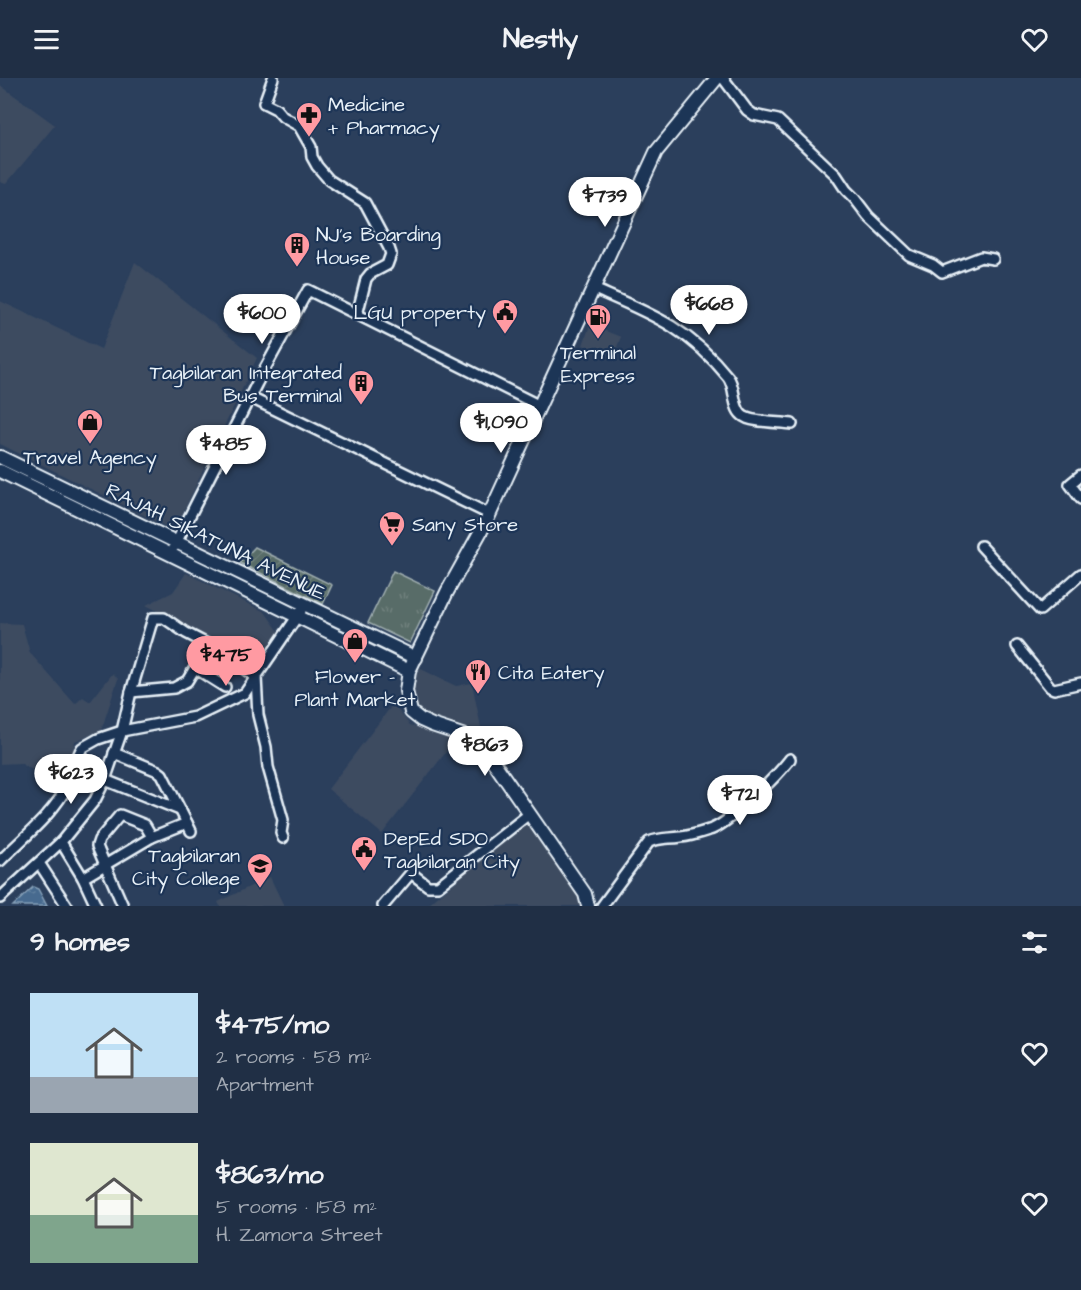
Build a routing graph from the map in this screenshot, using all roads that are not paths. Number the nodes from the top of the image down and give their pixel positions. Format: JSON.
{"nodes":[{"id":1,"x":273,"y":78,"type":"edge"},
{"id":2,"x":717,"y":78,"type":"edge"},
{"id":3,"x":723,"y":78,"type":"edge"},
{"id":4,"x":993,"y":259,"type":"dead end"},
{"id":5,"x":594,"y":289,"type":"junction"},
{"id":6,"x":357,"y":315,"type":"junction"},
{"id":7,"x":251,"y":398,"type":"junction"},
{"id":8,"x":540,"y":406,"type":"junction"},
{"id":9,"x":792,"y":424,"type":"dead end"},
{"id":10,"x":0,"y":457,"type":"edge"},
{"id":11,"x":0,"y":471,"type":"edge"},
{"id":12,"x":1081,"y":475,"type":"edge"},
{"id":13,"x":1081,"y":499,"type":"edge"},
{"id":14,"x":489,"y":514,"type":"junction"},
{"id":15,"x":177,"y":542,"type":"junction"},
{"id":16,"x":981,"y":546,"type":"dead end"},
{"id":17,"x":194,"y":550,"type":"junction"},
{"id":18,"x":170,"y":555,"type":"junction"},
{"id":19,"x":187,"y":563,"type":"junction"},
{"id":20,"x":1081,"y":574,"type":"edge"},
{"id":21,"x":304,"y":605,"type":"junction"},
{"id":22,"x":297,"y":617,"type":"junction"},
{"id":23,"x":209,"y":645,"type":"junction"},
{"id":24,"x":1017,"y":646,"type":"dead end"},
{"id":25,"x":416,"y":658,"type":"junction"},
{"id":26,"x":195,"y":668,"type":"junction"},
{"id":27,"x":409,"y":671,"type":"junction"},
{"id":28,"x":256,"y":677,"type":"junction"},
{"id":29,"x":1081,"y":682,"type":"edge"},
{"id":30,"x":225,"y":687,"type":"dead end"},
{"id":31,"x":131,"y":692,"type":"junction"},
{"id":32,"x":122,"y":732,"type":"junction"},
{"id":33,"x":114,"y":753,"type":"junction"},
{"id":34,"x":790,"y":759,"type":"dead end"},
{"id":35,"x":105,"y":780,"type":"junction"},
{"id":36,"x":180,"y":810,"type":"junction"},
{"id":37,"x":529,"y":814,"type":"junction"},
{"id":38,"x":152,"y":837,"type":"junction"},
{"id":39,"x":283,"y":838,"type":"dead end"},
{"id":40,"x":61,"y":842,"type":"junction"},
{"id":41,"x":0,"y":861,"type":"edge"},
{"id":42,"x":39,"y":863,"type":"junction"},
{"id":43,"x":107,"y":864,"type":"junction"},
{"id":44,"x":83,"y":878,"type":"junction"},
{"id":45,"x":0,"y":898,"type":"edge"},
{"id":46,"x":67,"y":906,"type":"edge"},
{"id":47,"x":96,"y":906,"type":"edge"},
{"id":48,"x":123,"y":906,"type":"edge"},
{"id":49,"x":383,"y":906,"type":"edge"},
{"id":50,"x":588,"y":906,"type":"edge"},
{"id":51,"x":603,"y":906,"type":"edge"}],
"edges":[{"from":1,"to":6,"type":"street"},
{"from":2,"to":5,"type":"main road"},
{"from":3,"to":4,"type":"street"},
{"from":5,"to":8,"type":"main road"},
{"from":5,"to":9,"type":"street"},
{"from":6,"to":7,"type":"street"},
{"from":6,"to":8,"type":"street"},
{"from":7,"to":14,"type":"street"},
{"from":7,"to":15,"type":"street"},
{"from":8,"to":14,"type":"main road"},
{"from":10,"to":15,"type":"main road","name":"RAJAH SIKATUNA AVENUE"},
{"from":11,"to":18,"type":"main road"},
{"from":12,"to":13,"type":"street"},
{"from":14,"to":25,"type":"main road"},
{"from":15,"to":17,"type":"main road","name":"RAJAH SIKATUNA AVENUE"},
{"from":15,"to":18,"type":"street"},
{"from":16,"to":20,"type":"street"},
{"from":17,"to":19,"type":"main road"},
{"from":17,"to":21,"type":"main road","name":"RAJAH SIKATUNA AVENUE"},
{"from":18,"to":19,"type":"main road"},
{"from":19,"to":22,"type":"main road"},
{"from":21,"to":22,"type":"street"},
{"from":21,"to":25,"type":"main road","name":"RAJAH SIKATUNA AVENUE"},
{"from":22,"to":27,"type":"main road"},
{"from":22,"to":28,"type":"street"},
{"from":23,"to":26,"type":"street"},
{"from":23,"to":28,"type":"street"},
{"from":23,"to":31,"type":"street"},
{"from":24,"to":29,"type":"street"},
{"from":25,"to":27,"type":"main road"},
{"from":26,"to":30,"type":"street"},
{"from":26,"to":31,"type":"street"},
{"from":27,"to":37,"type":"main road"},
{"from":28,"to":32,"type":"street"},
{"from":28,"to":39,"type":"street"},
{"from":31,"to":32,"type":"street"},
{"from":32,"to":33,"type":"street"},
{"from":32,"to":41,"type":"street"},
{"from":33,"to":35,"type":"street"},
{"from":33,"to":36,"type":"street"},
{"from":34,"to":51,"type":"street"},
{"from":35,"to":36,"type":"street"},
{"from":35,"to":40,"type":"street"},
{"from":36,"to":38,"type":"street"},
{"from":37,"to":49,"type":"street"},
{"from":37,"to":50,"type":"main road"},
{"from":38,"to":43,"type":"street"},
{"from":38,"to":43,"type":"street"},
{"from":40,"to":42,"type":"street"},
{"from":40,"to":44,"type":"street"},
{"from":42,"to":45,"type":"street"},
{"from":42,"to":46,"type":"street"},
{"from":43,"to":44,"type":"street"},
{"from":43,"to":48,"type":"street"},
{"from":44,"to":47,"type":"street"}]}
